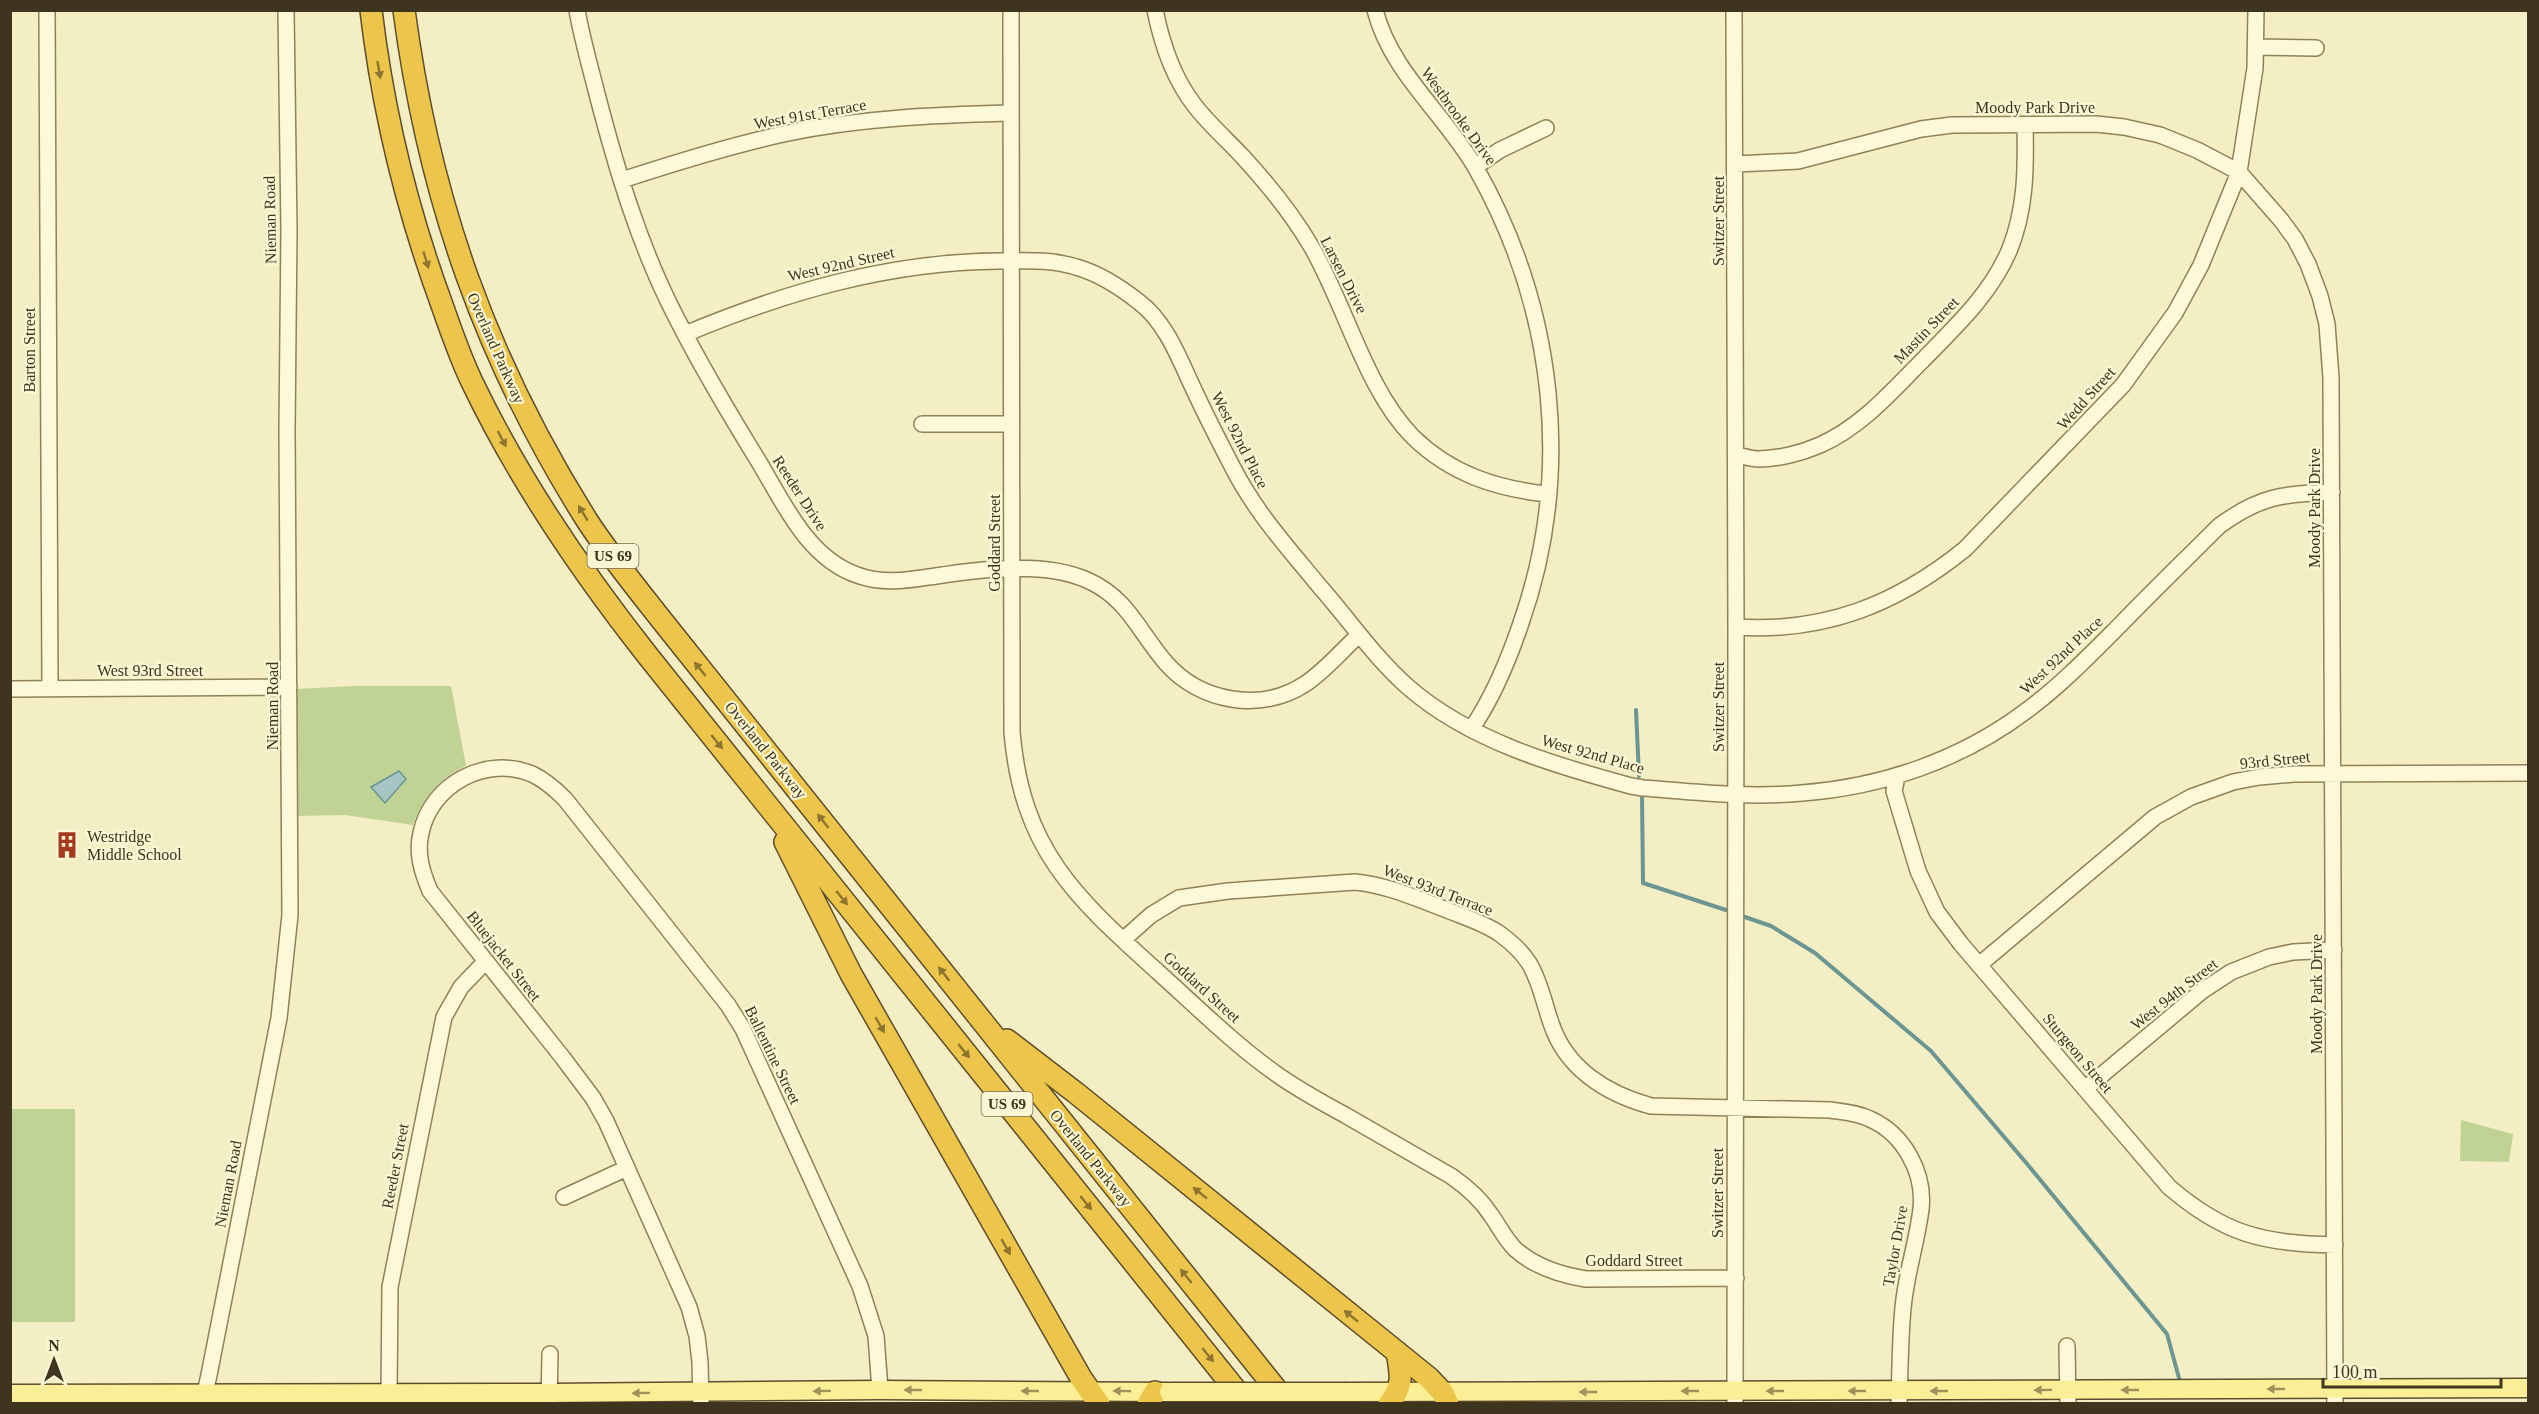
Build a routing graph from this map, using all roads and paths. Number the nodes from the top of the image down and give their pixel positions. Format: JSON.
{"nodes":[{"id":1,"x":47,"y":10,"type":"edge"},
{"id":2,"x":286,"y":10,"type":"edge"},
{"id":3,"x":404,"y":10,"type":"edge"},
{"id":4,"x":577,"y":10,"type":"edge"},
{"id":5,"x":1011,"y":10,"type":"edge"},
{"id":6,"x":1155,"y":10,"type":"edge"},
{"id":7,"x":1375,"y":10,"type":"edge"},
{"id":8,"x":1734,"y":10,"type":"edge"},
{"id":9,"x":2256,"y":10,"type":"edge"},
{"id":10,"x":371,"y":11,"type":"edge"},
{"id":11,"x":2256,"y":48,"type":"junction"},
{"id":12,"x":2316,"y":48,"type":"dead end"},
{"id":13,"x":1010,"y":113,"type":"junction"},
{"id":14,"x":2025,"y":125,"type":"junction"},
{"id":15,"x":1546,"y":128,"type":"dead end"},
{"id":16,"x":1736,"y":164,"type":"junction"},
{"id":17,"x":1475,"y":167,"type":"junction"},
{"id":18,"x":2239,"y":172,"type":"junction"},
{"id":19,"x":622,"y":180,"type":"junction"},
{"id":20,"x":1012,"y":261,"type":"junction"},
{"id":21,"x":685,"y":334,"type":"junction"},
{"id":22,"x":1011,"y":423,"type":"junction"},
{"id":23,"x":922,"y":424,"type":"dead end"},
{"id":24,"x":1736,"y":455,"type":"junction"},
{"id":25,"x":2332,"y":492,"type":"junction"},
{"id":26,"x":1548,"y":494,"type":"junction"},
{"id":27,"x":1012,"y":569,"type":"junction"},
{"id":28,"x":1736,"y":627,"type":"junction"},
{"id":29,"x":1359,"y":635,"type":"junction"},
{"id":30,"x":289,"y":687,"type":"junction"},
{"id":31,"x":50,"y":688,"type":"junction"},
{"id":32,"x":10,"y":689,"type":"edge"},
{"id":33,"x":1472,"y":728,"type":"junction"},
{"id":34,"x":478,"y":771,"type":"joint"},
{"id":35,"x":2333,"y":773,"type":"junction"},
{"id":36,"x":2529,"y":773,"type":"edge"},
{"id":37,"x":1897,"y":777,"type":"junction"},
{"id":38,"x":1735,"y":794,"type":"junction"},
{"id":39,"x":766,"y":804,"type":"junction"},
{"id":40,"x":1123,"y":940,"type":"junction"},
{"id":41,"x":2334,"y":950,"type":"junction"},
{"id":42,"x":485,"y":962,"type":"junction"},
{"id":43,"x":1979,"y":964,"type":"junction"},
{"id":44,"x":980,"y":1020,"type":"junction"},
{"id":45,"x":2085,"y":1089,"type":"junction"},
{"id":46,"x":1735,"y":1108,"type":"junction"},
{"id":47,"x":627,"y":1168,"type":"junction"},
{"id":48,"x":564,"y":1197,"type":"dead end"},
{"id":49,"x":2335,"y":1245,"type":"junction"},
{"id":50,"x":1736,"y":1278,"type":"junction"},
{"id":51,"x":2067,"y":1346,"type":"dead end"},
{"id":52,"x":1397,"y":1353,"type":"junction"},
{"id":53,"x":550,"y":1354,"type":"dead end"},
{"id":54,"x":2529,"y":1388,"type":"edge"},
{"id":55,"x":880,"y":1390,"type":"junction"},
{"id":56,"x":389,"y":1393,"type":"junction"},
{"id":57,"x":10,"y":1394,"type":"edge"},
{"id":58,"x":1157,"y":1396,"type":"edge"},
{"id":59,"x":2335,"y":1396,"type":"edge"},
{"id":60,"x":1094,"y":1397,"type":"edge"},
{"id":61,"x":1899,"y":1397,"type":"edge"},
{"id":62,"x":2068,"y":1397,"type":"edge"},
{"id":63,"x":2222,"y":1397,"type":"edge"},
{"id":64,"x":1393,"y":1398,"type":"edge"},
{"id":65,"x":1446,"y":1398,"type":"edge"},
{"id":66,"x":1735,"y":1398,"type":"edge"},
{"id":67,"x":549,"y":1399,"type":"edge"},
{"id":68,"x":203,"y":1400,"type":"edge"},
{"id":69,"x":697,"y":1400,"type":"edge"},
{"id":70,"x":1247,"y":1404,"type":"edge"},
{"id":71,"x":1288,"y":1404,"type":"edge"}],
"edges":[{"from":1,"to":31,"type":"street","name":"Barton Street"},
{"from":2,"to":30,"type":"street","name":"Nieman Road"},
{"from":44,"to":3,"type":"highway","name":"Overland Parkway","number":"US 69","one_way":true},
{"from":4,"to":19,"type":"street","name":"Reeder Drive"},
{"from":5,"to":13,"type":"street","name":"Goddard Street"},
{"from":6,"to":26,"type":"street","name":"Larsen Drive"},
{"from":7,"to":17,"type":"street","name":"Westbrooke Drive"},
{"from":8,"to":16,"type":"street","name":"Switzer Street"},
{"from":9,"to":11,"type":"street","name":"Wedd Street"},
{"from":10,"to":39,"type":"highway","name":"Overland Parkway","number":"US 69","one_way":true},
{"from":11,"to":12,"type":"street"},
{"from":11,"to":18,"type":"street","name":"Wedd Street"},
{"from":13,"to":19,"type":"street","name":"West 91st Terrace"},
{"from":13,"to":20,"type":"street","name":"Goddard Street"},
{"from":14,"to":16,"type":"street","name":"Moody Park Drive"},
{"from":14,"to":18,"type":"street","name":"Moody Park Drive"},
{"from":14,"to":24,"type":"street","name":"Mastin Street"},
{"from":15,"to":17,"type":"street"},
{"from":16,"to":24,"type":"street","name":"Switzer Street"},
{"from":17,"to":26,"type":"street","name":"Westbrooke Drive"},
{"from":18,"to":25,"type":"street","name":"Moody Park Drive"},
{"from":18,"to":28,"type":"street","name":"Wedd Street"},
{"from":19,"to":21,"type":"street","name":"Reeder Drive"},
{"from":20,"to":21,"type":"street","name":"West 92nd Street"},
{"from":20,"to":22,"type":"street","name":"Goddard Street"},
{"from":20,"to":29,"type":"street","name":"West 92nd Place"},
{"from":21,"to":27,"type":"street","name":"Reeder Drive"},
{"from":22,"to":23,"type":"street"},
{"from":22,"to":27,"type":"street","name":"Goddard Street"},
{"from":24,"to":28,"type":"street","name":"Switzer Street"},
{"from":25,"to":35,"type":"street","name":"Moody Park Drive"},
{"from":25,"to":37,"type":"street","name":"West 92nd Place"},
{"from":26,"to":33,"type":"street","name":"Westbrooke Drive"},
{"from":27,"to":29,"type":"street","name":"Reeder Drive"},
{"from":27,"to":40,"type":"street","name":"Goddard Street"},
{"from":28,"to":38,"type":"street","name":"Switzer Street"},
{"from":29,"to":33,"type":"street","name":"West 92nd Place"},
{"from":30,"to":31,"type":"street","name":"West 93rd Street"},
{"from":30,"to":68,"type":"street","name":"Nieman Road"},
{"from":31,"to":32,"type":"street","name":"West 93rd Street"},
{"from":33,"to":38,"type":"street","name":"West 92nd Place"},
{"from":34,"to":42,"type":"street","name":"Bluejacket Street"},
{"from":34,"to":55,"type":"street","name":"Ballentine Street"},
{"from":35,"to":36,"type":"street","name":"93rd Street"},
{"from":35,"to":41,"type":"street","name":"Moody Park Drive"},
{"from":35,"to":43,"type":"street","name":"93rd Street"},
{"from":37,"to":38,"type":"street","name":"West 92nd Place"},
{"from":37,"to":43,"type":"street","name":"Sturgeon Street"},
{"from":38,"to":46,"type":"street","name":"Switzer Street"},
{"from":39,"to":60,"type":"highway","one_way":true},
{"from":39,"to":70,"type":"highway","name":"Overland Parkway","number":"US 69","one_way":true},
{"from":40,"to":46,"type":"street","name":"West 93rd Terrace"},
{"from":40,"to":50,"type":"street","name":"Goddard Street"},
{"from":41,"to":45,"type":"street","name":"West 94th Street"},
{"from":41,"to":49,"type":"street","name":"Moody Park Drive"},
{"from":42,"to":47,"type":"street","name":"Bluejacket Street"},
{"from":42,"to":56,"type":"street","name":"Reeder Street"},
{"from":43,"to":45,"type":"street","name":"Sturgeon Street"},
{"from":52,"to":44,"type":"highway","one_way":true},
{"from":71,"to":44,"type":"highway","name":"Overland Parkway","number":"US 69","one_way":true},
{"from":45,"to":49,"type":"street","name":"Sturgeon Street"},
{"from":46,"to":50,"type":"street","name":"Switzer Street"},
{"from":46,"to":61,"type":"street","name":"Taylor Drive"},
{"from":47,"to":48,"type":"street"},
{"from":47,"to":69,"type":"street","name":"Bluejacket Street"},
{"from":49,"to":59,"type":"street","name":"Moody Park Drive"},
{"from":50,"to":66,"type":"street","name":"Switzer Street"},
{"from":51,"to":62,"type":"street"},
{"from":52,"to":64,"type":"highway"},
{"from":52,"to":65,"type":"highway"},
{"from":53,"to":67,"type":"street"},
{"from":54,"to":59,"type":"main road"},
{"from":60,"to":55,"type":"main road","one_way":true},
{"from":55,"to":69,"type":"main road","one_way":true},
{"from":56,"to":67,"type":"main road"},
{"from":56,"to":68,"type":"main road"},
{"from":57,"to":68,"type":"main road"},
{"from":58,"to":60,"type":"main road","one_way":true},
{"from":58,"to":64,"type":"main road","bridge":true},
{"from":59,"to":63,"type":"main road","one_way":true},
{"from":62,"to":61,"type":"main road","one_way":true},
{"from":61,"to":66,"type":"main road","one_way":true},
{"from":63,"to":62,"type":"main road","one_way":true},
{"from":64,"to":65,"type":"main road"},
{"from":66,"to":65,"type":"main road","one_way":true},
{"from":69,"to":67,"type":"main road","one_way":true}]}
